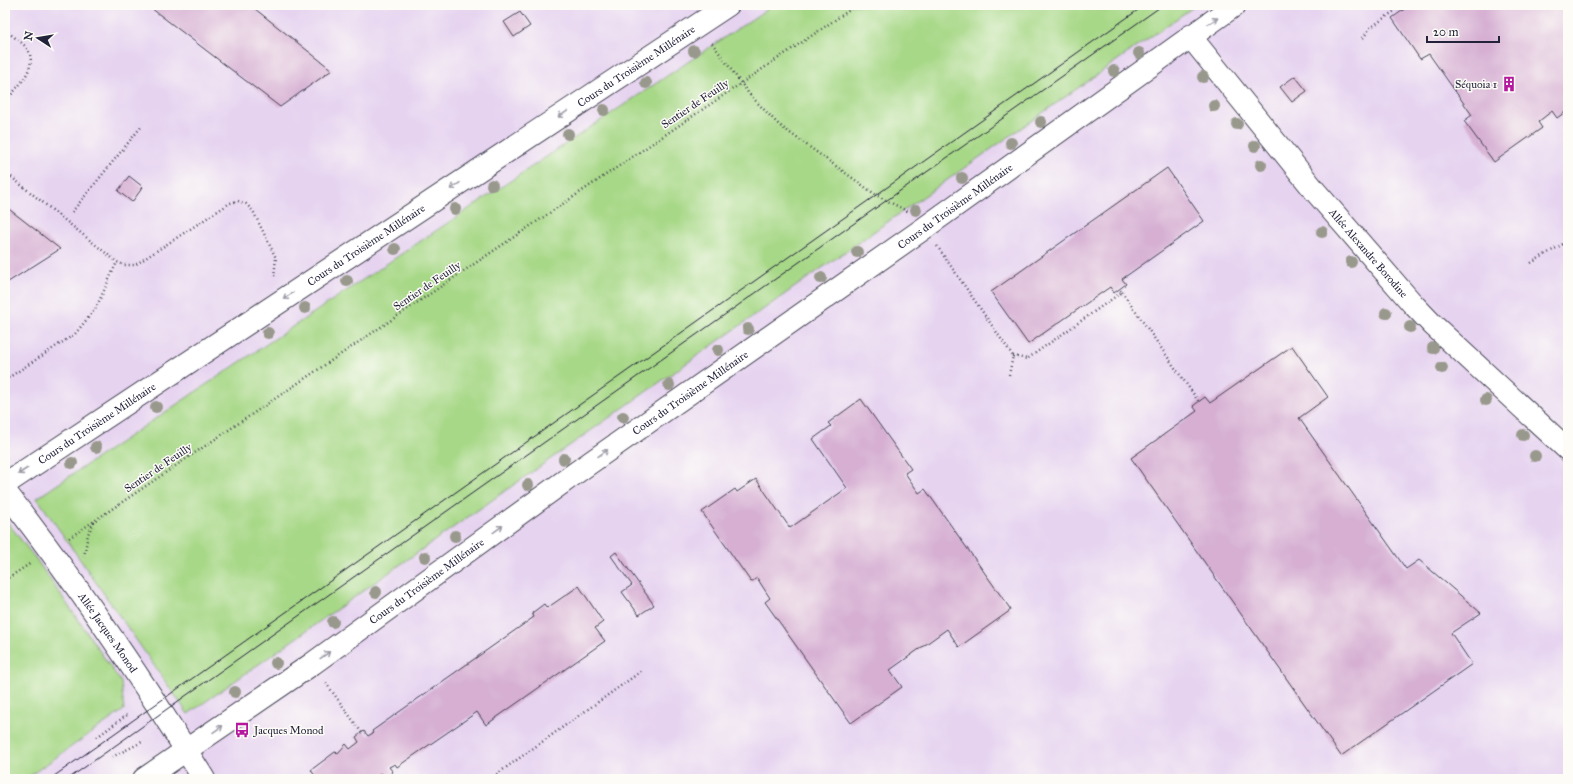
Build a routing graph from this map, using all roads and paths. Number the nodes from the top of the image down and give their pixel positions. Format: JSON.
{"nodes":[{"id":1,"x":728,"y":5,"type":"edge"},
{"id":2,"x":857,"y":5,"type":"edge"},
{"id":3,"x":1235,"y":5,"type":"edge"},
{"id":4,"x":1403,"y":5,"type":"edge"},
{"id":5,"x":5,"y":30,"type":"edge"},
{"id":6,"x":1190,"y":36,"type":"junction"},
{"id":7,"x":1363,"y":38,"type":"dead end"},
{"id":8,"x":741,"y":82,"type":"junction"},
{"id":9,"x":5,"y":102,"type":"edge"},
{"id":10,"x":142,"y":127,"type":"dead end"},
{"id":11,"x":5,"y":172,"type":"edge"},
{"id":12,"x":72,"y":212,"type":"dead end"},
{"id":13,"x":923,"y":229,"type":"junction"},
{"id":14,"x":1568,"y":241,"type":"edge"},
{"id":15,"x":117,"y":262,"type":"junction"},
{"id":16,"x":1531,"y":263,"type":"dead end"},
{"id":17,"x":274,"y":280,"type":"dead end"},
{"id":18,"x":1119,"y":289,"type":"dead end"},
{"id":19,"x":1122,"y":292,"type":"junction"},
{"id":20,"x":1013,"y":356,"type":"junction"},
{"id":21,"x":1009,"y":375,"type":"dead end"},
{"id":22,"x":5,"y":380,"type":"edge"},
{"id":23,"x":1199,"y":402,"type":"dead end"},
{"id":24,"x":1568,"y":450,"type":"edge"},
{"id":25,"x":5,"y":484,"type":"edge"},
{"id":26,"x":5,"y":491,"type":"edge"},
{"id":27,"x":95,"y":520,"type":"junction"},
{"id":28,"x":50,"y":551,"type":"junction"},
{"id":29,"x":84,"y":559,"type":"dead end"},
{"id":30,"x":5,"y":580,"type":"edge"},
{"id":31,"x":643,"y":670,"type":"dead end"},
{"id":32,"x":333,"y":692,"type":"dead end"},
{"id":33,"x":127,"y":715,"type":"dead end"},
{"id":34,"x":362,"y":733,"type":"dead end"},
{"id":35,"x":97,"y":737,"type":"dead end"},
{"id":36,"x":144,"y":741,"type":"dead end"},
{"id":37,"x":186,"y":751,"type":"junction"},
{"id":38,"x":112,"y":757,"type":"dead end"},
{"id":39,"x":389,"y":775,"type":"dead end"},
{"id":40,"x":144,"y":779,"type":"edge"},
{"id":41,"x":204,"y":779,"type":"edge"},
{"id":42,"x":392,"y":779,"type":"edge"},
{"id":43,"x":490,"y":779,"type":"edge"}],
"edges":[{"from":1,"to":25,"type":"street","name":"Cours du Troisième Millénaire","one_way":true},
{"from":2,"to":8,"type":"path","name":"Sentier de Feuilly"},
{"from":6,"to":3,"type":"street","name":"Cours du Troisième Millénaire","one_way":true},
{"from":4,"to":7,"type":"path"},
{"from":5,"to":9,"type":"path"},
{"from":6,"to":13,"type":"street","name":"Cours du Troisième Millénaire"},
{"from":6,"to":24,"type":"street","name":"Allée Alexandre Borodine"},
{"from":8,"to":13,"type":"path"},
{"from":8,"to":27,"type":"path","name":"Sentier de Feuilly"},
{"from":10,"to":12,"type":"path"},
{"from":11,"to":15,"type":"path"},
{"from":13,"to":20,"type":"path"},
{"from":37,"to":13,"type":"street","name":"Cours du Troisième Millénaire","one_way":true},
{"from":14,"to":16,"type":"path"},
{"from":15,"to":17,"type":"path"},
{"from":15,"to":22,"type":"path"},
{"from":18,"to":19,"type":"path"},
{"from":19,"to":20,"type":"path"},
{"from":19,"to":23,"type":"path"},
{"from":20,"to":21,"type":"path"},
{"from":26,"to":28,"type":"street","name":"Allée Jacques Monod"},
{"from":27,"to":28,"type":"path","name":"Sentier de Feuilly"},
{"from":27,"to":29,"type":"path"},
{"from":28,"to":30,"type":"path","name":"Sentier de Feuilly"},
{"from":28,"to":37,"type":"street","name":"Allée Jacques Monod"},
{"from":31,"to":43,"type":"path"},
{"from":32,"to":34,"type":"path"},
{"from":33,"to":35,"type":"path"},
{"from":36,"to":38,"type":"path"},
{"from":37,"to":40,"type":"street","name":"Cours du Troisième Millénaire"},
{"from":37,"to":41,"type":"street","name":"Allée Jacques Monod"},
{"from":39,"to":42,"type":"path"}]}
